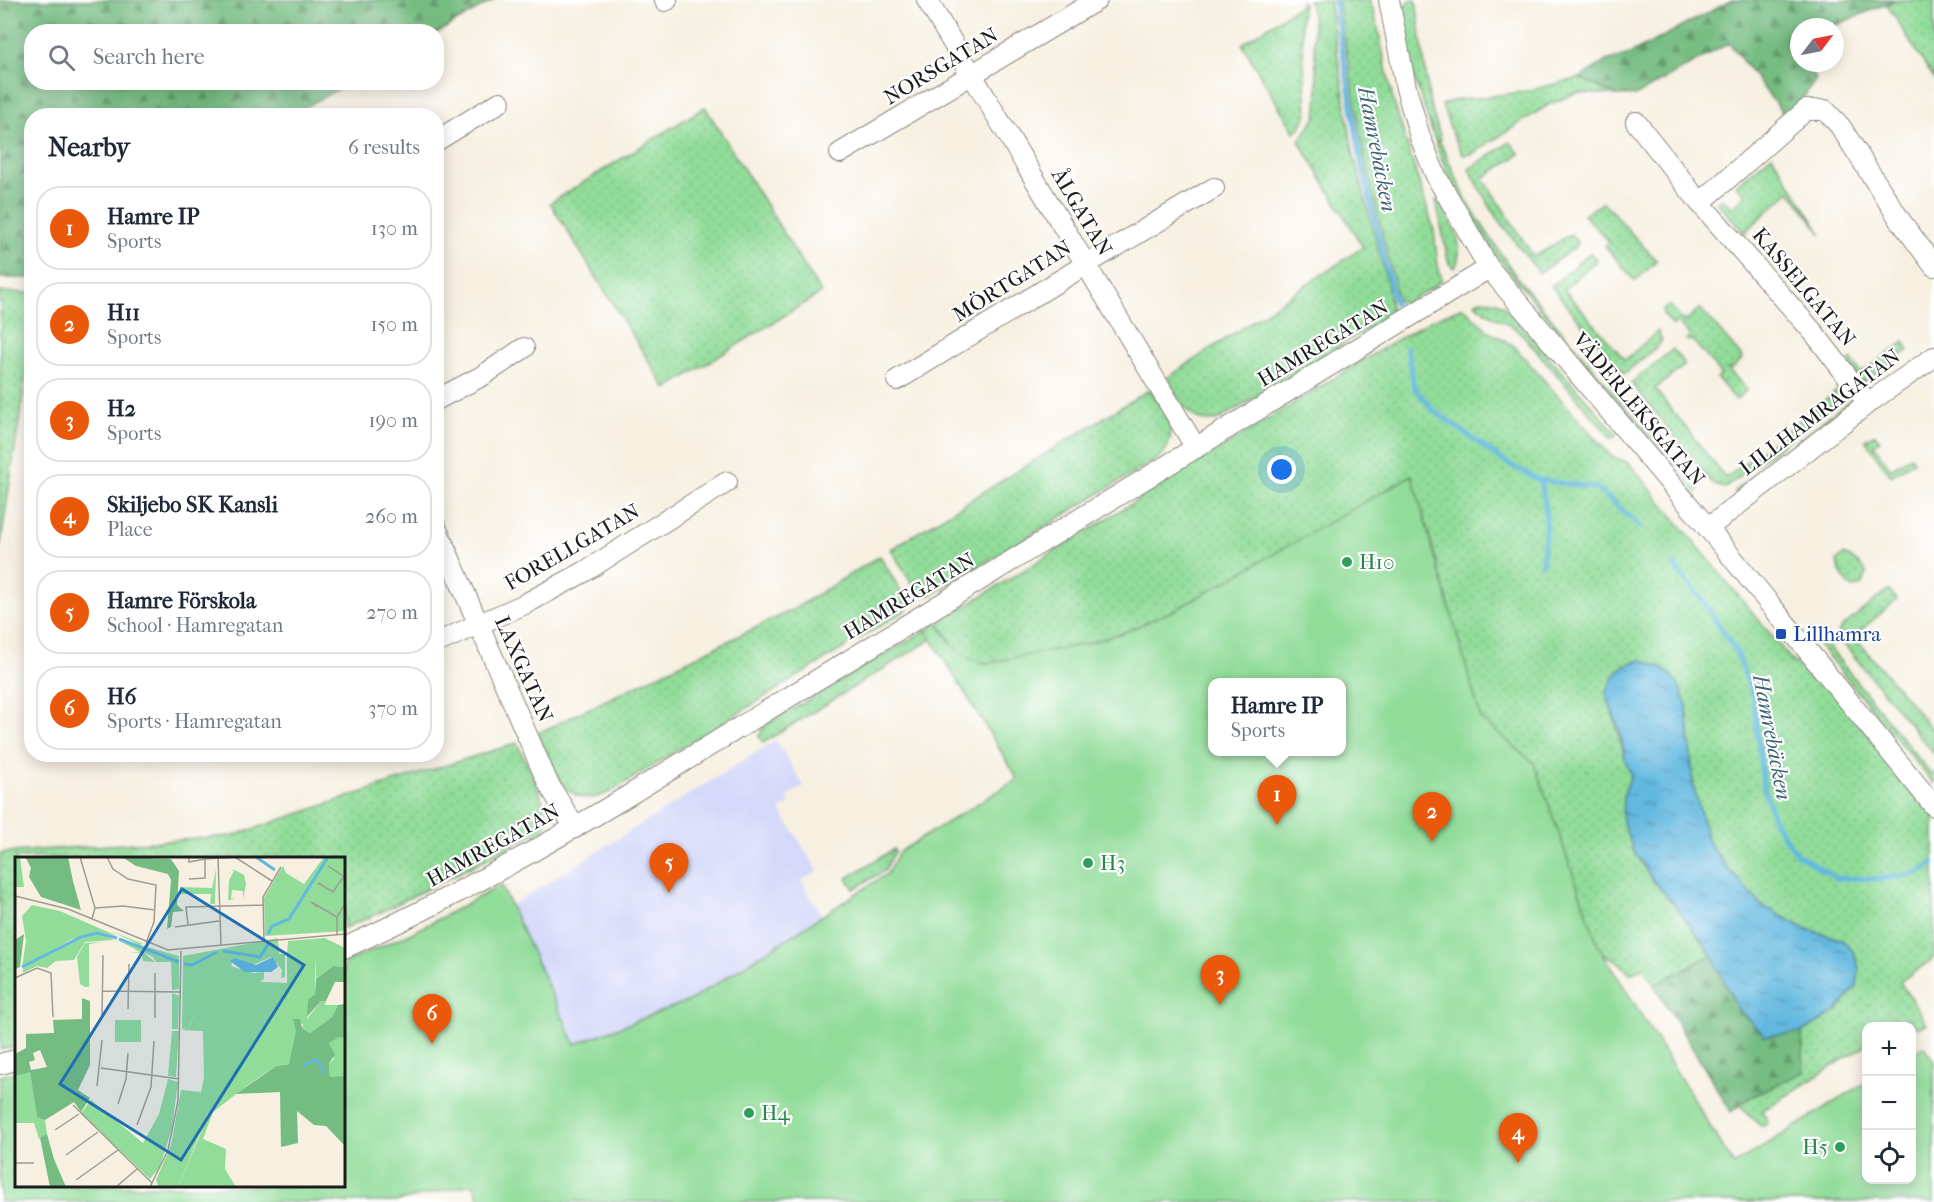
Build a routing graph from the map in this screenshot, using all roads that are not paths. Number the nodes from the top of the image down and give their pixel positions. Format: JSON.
{"nodes":[{"id":1,"x":927,"y":0,"type":"edge"},
{"id":2,"x":1097,"y":0,"type":"edge"},
{"id":3,"x":1389,"y":0,"type":"edge"},
{"id":4,"x":973,"y":75,"type":"junction"},
{"id":5,"x":500,"y":102,"type":"dead end"},
{"id":6,"x":1636,"y":122,"type":"dead end"},
{"id":7,"x":444,"y":136,"type":"edge"},
{"id":8,"x":840,"y":153,"type":"dead end"},
{"id":9,"x":1214,"y":188,"type":"dead end"},
{"id":10,"x":1700,"y":203,"type":"junction"},
{"id":11,"x":1085,"y":265,"type":"junction"},
{"id":12,"x":1934,"y":266,"type":"edge"},
{"id":13,"x":1489,"y":268,"type":"junction"},
{"id":14,"x":524,"y":348,"type":"dead end"},
{"id":15,"x":1934,"y":357,"type":"edge"},
{"id":16,"x":897,"y":380,"type":"dead end"},
{"id":17,"x":444,"y":396,"type":"edge"},
{"id":18,"x":1868,"y":404,"type":"junction"},
{"id":19,"x":1196,"y":448,"type":"junction"},
{"id":20,"x":727,"y":482,"type":"dead end"},
{"id":21,"x":1708,"y":528,"type":"junction"},
{"id":22,"x":444,"y":545,"type":"edge"},
{"id":23,"x":479,"y":626,"type":"junction"},
{"id":24,"x":444,"y":640,"type":"edge"},
{"id":25,"x":1934,"y":806,"type":"edge"},
{"id":26,"x":574,"y":828,"type":"junction"},
{"id":27,"x":345,"y":948,"type":"edge"},
{"id":28,"x":15,"y":1060,"type":"edge"},
{"id":29,"x":0,"y":1064,"type":"edge"}],
"edges":[{"from":1,"to":4,"type":"street","name":"ÅLGATAN"},
{"from":2,"to":4,"type":"street","name":"NORSGATAN"},
{"from":3,"to":13,"type":"street","name":"VÄDERLEKSGATAN"},
{"from":4,"to":8,"type":"street","name":"NORSGATAN"},
{"from":4,"to":11,"type":"street","name":"ÅLGATAN"},
{"from":5,"to":7,"type":"street"},
{"from":6,"to":10,"type":"street","name":"KASSELGATAN"},
{"from":9,"to":11,"type":"street","name":"MÖRTGATAN"},
{"from":10,"to":12,"type":"street"},
{"from":10,"to":18,"type":"street","name":"KASSELGATAN"},
{"from":11,"to":16,"type":"street","name":"MÖRTGATAN"},
{"from":11,"to":19,"type":"street","name":"ÅLGATAN"},
{"from":13,"to":19,"type":"street","name":"HAMREGATAN"},
{"from":13,"to":21,"type":"street","name":"VÄDERLEKSGATAN"},
{"from":14,"to":17,"type":"street"},
{"from":15,"to":18,"type":"street","name":"LILLHAMRAGATAN"},
{"from":18,"to":21,"type":"street","name":"LILLHAMRAGATAN"},
{"from":19,"to":26,"type":"street","name":"HAMREGATAN"},
{"from":20,"to":23,"type":"street","name":"FORELLGATAN"},
{"from":21,"to":25,"type":"street","name":"VÄDERLEKSGATAN"},
{"from":22,"to":23,"type":"street","name":"LAXGATAN"},
{"from":23,"to":24,"type":"street","name":"FORELLGATAN"},
{"from":23,"to":26,"type":"street","name":"LAXGATAN"},
{"from":26,"to":27,"type":"street","name":"HAMREGATAN"},
{"from":28,"to":29,"type":"street"}]}
